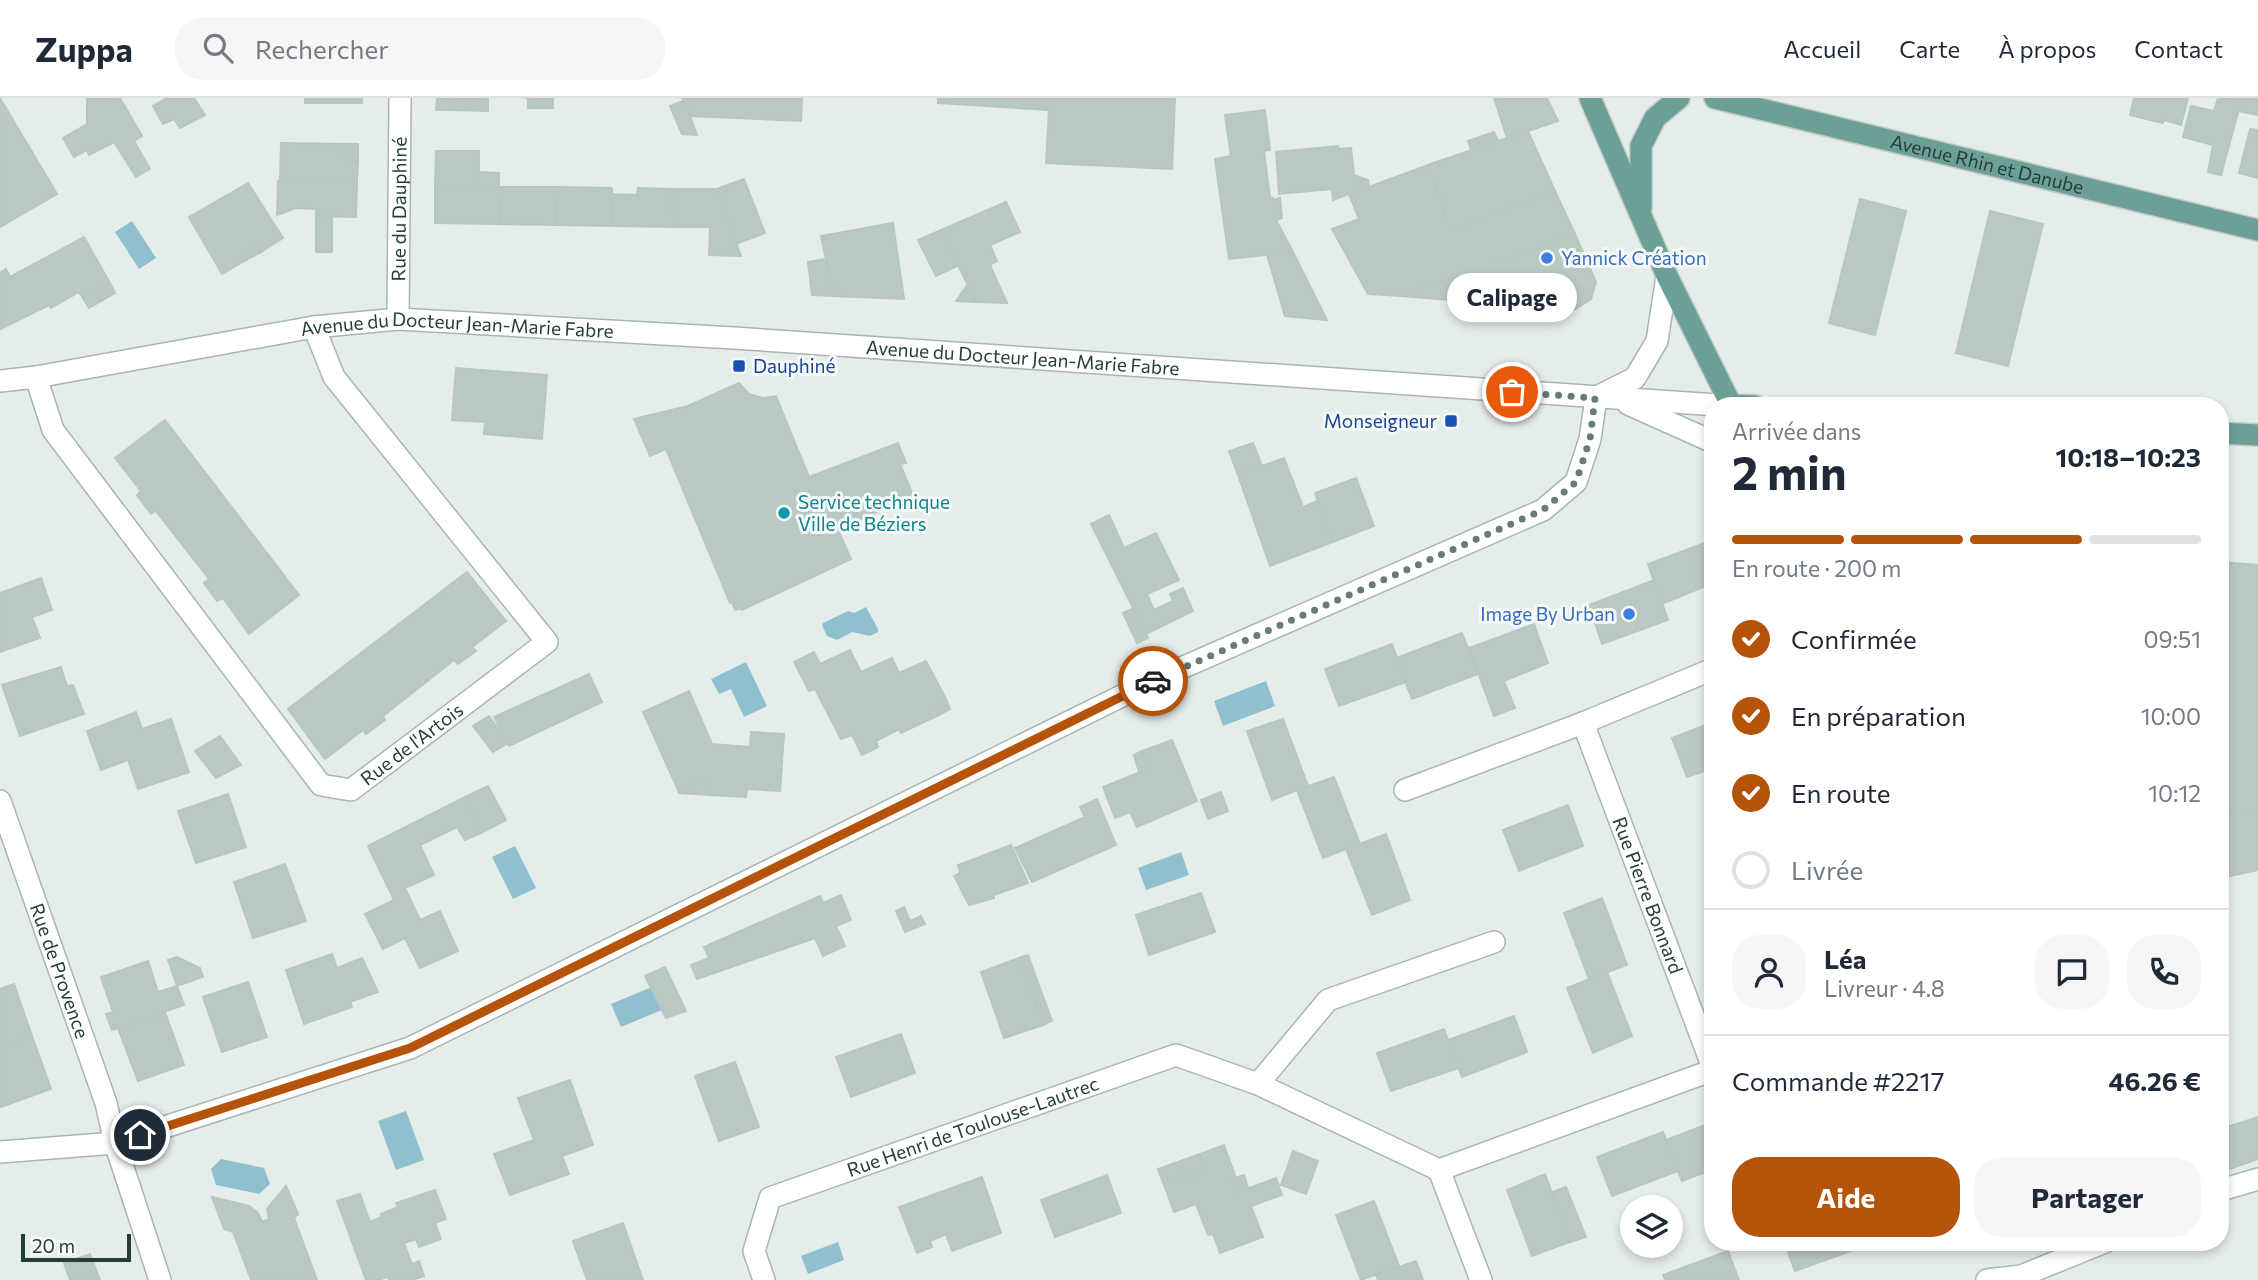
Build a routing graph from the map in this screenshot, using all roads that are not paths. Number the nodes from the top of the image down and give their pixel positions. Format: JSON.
{"nodes":[{"id":1,"x":400,"y":98,"type":"edge"},
{"id":2,"x":1590,"y":98,"type":"edge"},
{"id":3,"x":1679,"y":98,"type":"edge"},
{"id":4,"x":1715,"y":98,"type":"edge"},
{"id":5,"x":1641,"y":219,"type":"junction"},
{"id":6,"x":2258,"y":230,"type":"edge"},
{"id":7,"x":1667,"y":276,"type":"junction"},
{"id":8,"x":398,"y":319,"type":"junction"},
{"id":9,"x":314,"y":327,"type":"junction"},
{"id":10,"x":36,"y":377,"type":"junction"},
{"id":11,"x":0,"y":381,"type":"edge"},
{"id":12,"x":1727,"y":397,"type":"edge"},
{"id":13,"x":1606,"y":398,"type":"junction"},
{"id":14,"x":1704,"y":403,"type":"edge"},
{"id":15,"x":2229,"y":433,"type":"edge"},
{"id":16,"x":2258,"y":435,"type":"edge"},
{"id":17,"x":1704,"y":438,"type":"edge"},
{"id":18,"x":1704,"y":672,"type":"edge"},
{"id":19,"x":1583,"y":723,"type":"junction"},
{"id":20,"x":1405,"y":790,"type":"dead end"},
{"id":21,"x":0,"y":801,"type":"edge"},
{"id":22,"x":1494,"y":942,"type":"dead end"},
{"id":23,"x":1704,"y":1045,"type":"edge"},
{"id":24,"x":1704,"y":1072,"type":"edge"},
{"id":25,"x":1258,"y":1084,"type":"junction"},
{"id":26,"x":115,"y":1143,"type":"junction"},
{"id":27,"x":0,"y":1152,"type":"edge"},
{"id":28,"x":1439,"y":1170,"type":"junction"},
{"id":29,"x":2258,"y":1179,"type":"edge"},
{"id":30,"x":2229,"y":1188,"type":"edge"},
{"id":31,"x":2080,"y":1251,"type":"edge"},
{"id":32,"x":160,"y":1280,"type":"edge"},
{"id":33,"x":764,"y":1280,"type":"edge"},
{"id":34,"x":1480,"y":1280,"type":"edge"},
{"id":35,"x":1987,"y":1280,"type":"edge"}],
"edges":[{"from":1,"to":8,"type":"street","name":"Rue du Dauphiné"},
{"from":2,"to":5,"type":"main road"},
{"from":3,"to":5,"type":"main road"},
{"from":4,"to":6,"type":"main road","name":"Avenue Rhin et Danube"},
{"from":5,"to":7,"type":"main road"},
{"from":7,"to":12,"type":"main road"},
{"from":7,"to":13,"type":"street"},
{"from":8,"to":9,"type":"street","name":"Avenue du Docteur Jean-Marie Fabre"},
{"from":8,"to":13,"type":"street","name":"Avenue du Docteur Jean-Marie Fabre"},
{"from":9,"to":10,"type":"street","name":"Avenue du Docteur Jean-Marie Fabre"},
{"from":9,"to":10,"type":"street","name":"Rue de l'Artois"},
{"from":10,"to":11,"type":"street","name":"Avenue du Docteur Jean-Marie Fabre"},
{"from":13,"to":14,"type":"street","name":"Avenue du Docteur Jean-Marie Fabre"},
{"from":13,"to":17,"type":"street"},
{"from":13,"to":26,"type":"street"},
{"from":15,"to":16,"type":"main road"},
{"from":18,"to":19,"type":"street"},
{"from":19,"to":20,"type":"street"},
{"from":19,"to":23,"type":"street","name":"Rue Pierre Bonnard"},
{"from":21,"to":26,"type":"street","name":"Rue de Provence"},
{"from":22,"to":25,"type":"street"},
{"from":24,"to":28,"type":"street","name":"Rue Pierre Bonnard"},
{"from":25,"to":28,"type":"street","name":"Rue Henri de Toulouse-Lautrec"},
{"from":25,"to":33,"type":"street","name":"Rue Henri de Toulouse-Lautrec"},
{"from":26,"to":27,"type":"street"},
{"from":26,"to":32,"type":"street","name":"Rue de Provence"},
{"from":28,"to":34,"type":"street"},
{"from":29,"to":30,"type":"street"},
{"from":31,"to":35,"type":"street"}]}
